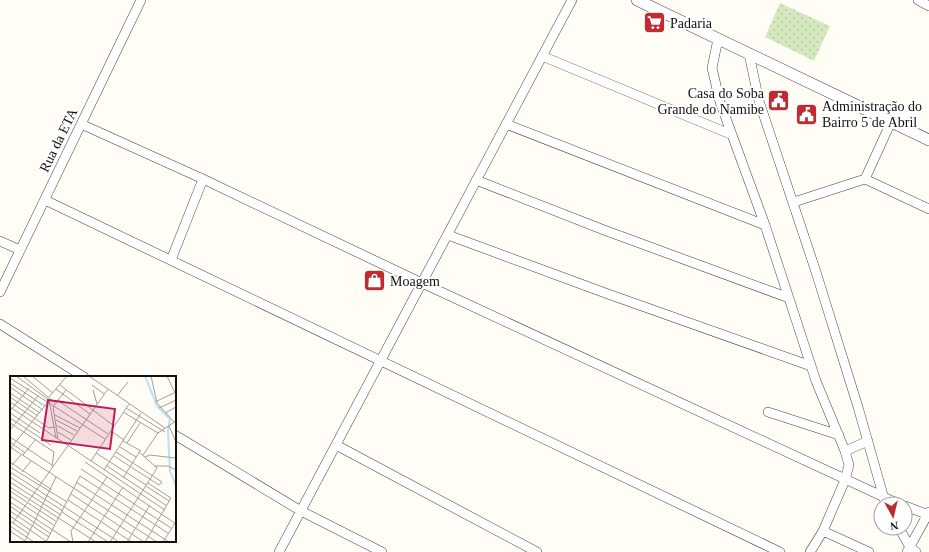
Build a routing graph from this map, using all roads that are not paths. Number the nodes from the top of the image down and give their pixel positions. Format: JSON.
{"nodes":[{"id":1,"x":141,"y":0,"type":"edge"},
{"id":2,"x":572,"y":0,"type":"edge"},
{"id":3,"x":637,"y":0,"type":"edge"},
{"id":4,"x":918,"y":0,"type":"edge"},
{"id":5,"x":929,"y":6,"type":"edge"},
{"id":6,"x":718,"y":38,"type":"junction"},
{"id":7,"x":749,"y":54,"type":"junction"},
{"id":8,"x":542,"y":56,"type":"junction"},
{"id":9,"x":891,"y":122,"type":"junction"},
{"id":10,"x":81,"y":124,"type":"junction"},
{"id":11,"x":506,"y":124,"type":"junction"},
{"id":12,"x":730,"y":134,"type":"junction"},
{"id":13,"x":929,"y":140,"type":"edge"},
{"id":14,"x":203,"y":179,"type":"junction"},
{"id":15,"x":865,"y":179,"type":"junction"},
{"id":16,"x":476,"y":180,"type":"junction"},
{"id":17,"x":45,"y":200,"type":"junction"},
{"id":18,"x":794,"y":202,"type":"junction"},
{"id":19,"x":929,"y":209,"type":"edge"},
{"id":20,"x":765,"y":225,"type":"junction"},
{"id":21,"x":448,"y":235,"type":"junction"},
{"id":22,"x":0,"y":241,"type":"edge"},
{"id":23,"x":20,"y":250,"type":"junction"},
{"id":24,"x":170,"y":260,"type":"junction"},
{"id":25,"x":422,"y":283,"type":"junction"},
{"id":26,"x":0,"y":292,"type":"edge"},
{"id":27,"x":789,"y":298,"type":"junction"},
{"id":28,"x":0,"y":324,"type":"edge"},
{"id":29,"x":381,"y":361,"type":"junction"},
{"id":30,"x":811,"y":366,"type":"junction"},
{"id":31,"x":82,"y":376,"type":"edge"},
{"id":32,"x":768,"y":412,"type":"dead end"},
{"id":33,"x":176,"y":435,"type":"edge"},
{"id":34,"x":839,"y":435,"type":"junction"},
{"id":35,"x":868,"y":441,"type":"junction"},
{"id":36,"x":336,"y":446,"type":"junction"},
{"id":37,"x":846,"y":451,"type":"junction"},
{"id":38,"x":844,"y":480,"type":"junction"},
{"id":39,"x":875,"y":496,"type":"edge"},
{"id":40,"x":884,"y":496,"type":"edge"},
{"id":41,"x":913,"y":509,"type":"edge"},
{"id":42,"x":301,"y":511,"type":"junction"},
{"id":43,"x":929,"y":514,"type":"edge"},
{"id":44,"x":824,"y":531,"type":"junction"},
{"id":45,"x":904,"y":536,"type":"edge"},
{"id":46,"x":911,"y":550,"type":"edge"},
{"id":47,"x":279,"y":552,"type":"edge"},
{"id":48,"x":382,"y":552,"type":"edge"},
{"id":49,"x":537,"y":552,"type":"edge"},
{"id":50,"x":780,"y":552,"type":"edge"},
{"id":51,"x":810,"y":552,"type":"edge"},
{"id":52,"x":869,"y":552,"type":"edge"}],
"edges":[{"from":1,"to":10,"type":"street","name":"Rua da ETA"},
{"from":2,"to":8,"type":"street"},
{"from":3,"to":6,"type":"street"},
{"from":4,"to":5,"type":"street"},
{"from":6,"to":7,"type":"street"},
{"from":6,"to":12,"type":"street"},
{"from":7,"to":9,"type":"street"},
{"from":7,"to":18,"type":"street"},
{"from":8,"to":11,"type":"street"},
{"from":8,"to":12,"type":"street"},
{"from":9,"to":13,"type":"street"},
{"from":9,"to":15,"type":"street"},
{"from":10,"to":14,"type":"street"},
{"from":10,"to":17,"type":"street","name":"Rua da ETA"},
{"from":11,"to":16,"type":"street"},
{"from":11,"to":20,"type":"street"},
{"from":12,"to":20,"type":"street"},
{"from":14,"to":24,"type":"street"},
{"from":14,"to":25,"type":"street"},
{"from":15,"to":18,"type":"street"},
{"from":15,"to":19,"type":"street"},
{"from":16,"to":21,"type":"street"},
{"from":16,"to":27,"type":"street"},
{"from":17,"to":23,"type":"street","name":"Rua da ETA"},
{"from":17,"to":24,"type":"street"},
{"from":18,"to":35,"type":"street"},
{"from":20,"to":27,"type":"street"},
{"from":21,"to":25,"type":"street"},
{"from":21,"to":30,"type":"street"},
{"from":22,"to":23,"type":"street"},
{"from":23,"to":26,"type":"street","name":"Rua da ETA"},
{"from":24,"to":29,"type":"street"},
{"from":25,"to":29,"type":"street"},
{"from":25,"to":38,"type":"street"},
{"from":27,"to":30,"type":"street"},
{"from":28,"to":31,"type":"street"},
{"from":29,"to":36,"type":"street"},
{"from":29,"to":50,"type":"street"},
{"from":30,"to":34,"type":"street"},
{"from":32,"to":34,"type":"street"},
{"from":33,"to":42,"type":"street"},
{"from":34,"to":37,"type":"street"},
{"from":35,"to":37,"type":"street"},
{"from":35,"to":40,"type":"street"},
{"from":36,"to":42,"type":"street"},
{"from":36,"to":49,"type":"street"},
{"from":37,"to":38,"type":"street"},
{"from":38,"to":39,"type":"street"},
{"from":38,"to":44,"type":"street"},
{"from":41,"to":43,"type":"street"},
{"from":42,"to":47,"type":"street"},
{"from":42,"to":48,"type":"street"},
{"from":43,"to":46,"type":"street"},
{"from":44,"to":51,"type":"street"},
{"from":44,"to":52,"type":"street"},
{"from":45,"to":46,"type":"street"}]}
